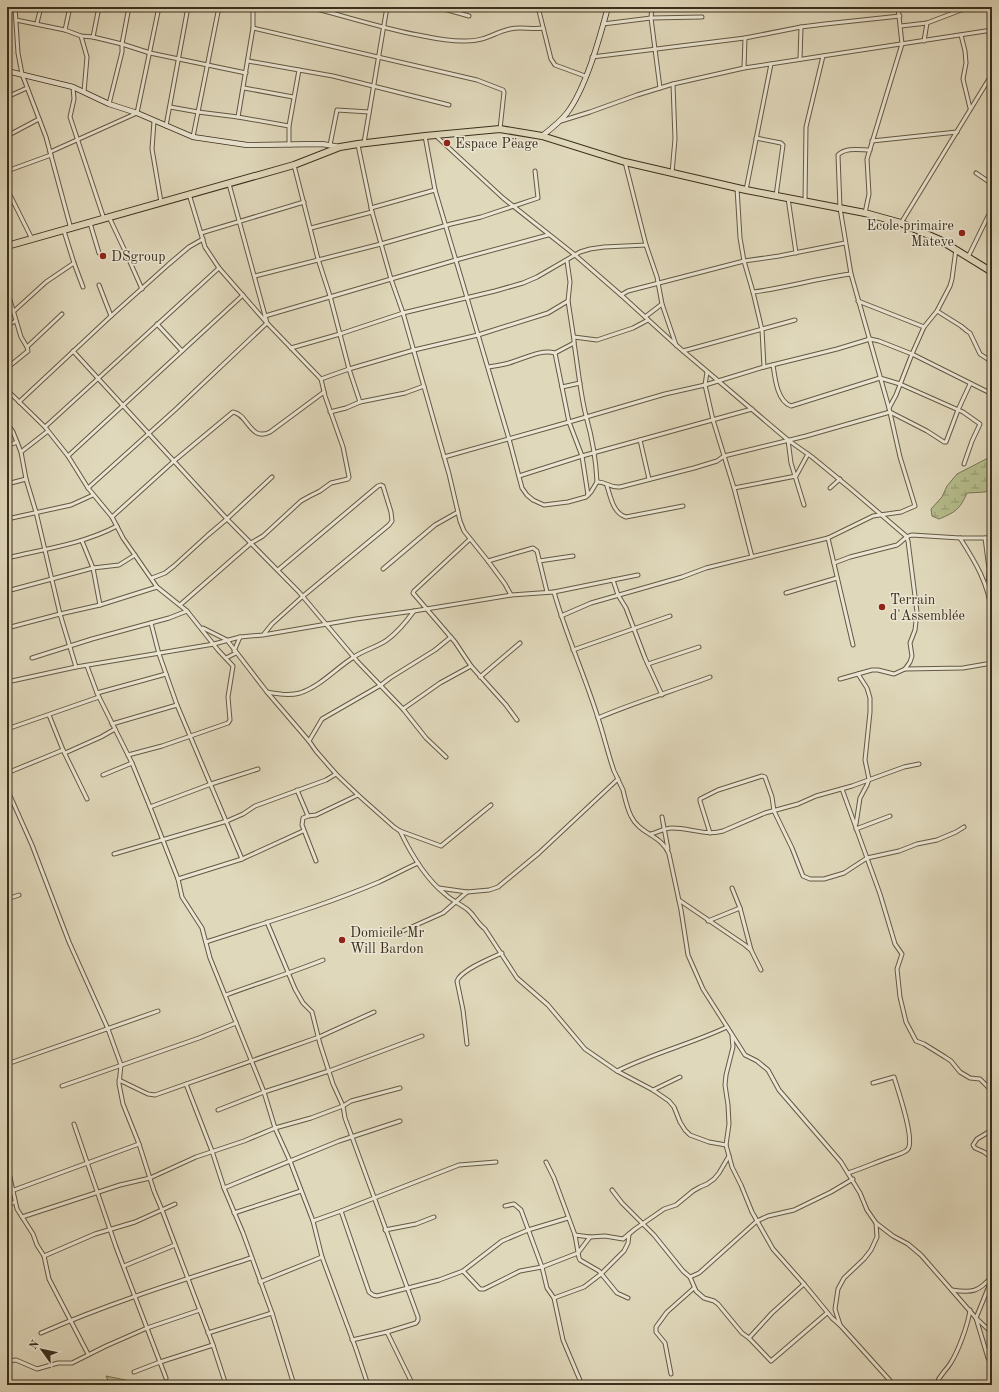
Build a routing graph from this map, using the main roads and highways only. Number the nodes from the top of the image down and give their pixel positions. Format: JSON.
{"nodes":[{"id":1,"x":7,"y":246,"type":"edge"},
{"id":2,"x":992,"y":272,"type":"edge"}],
"edges":[{"from":1,"to":2,"type":"highway"}]}
